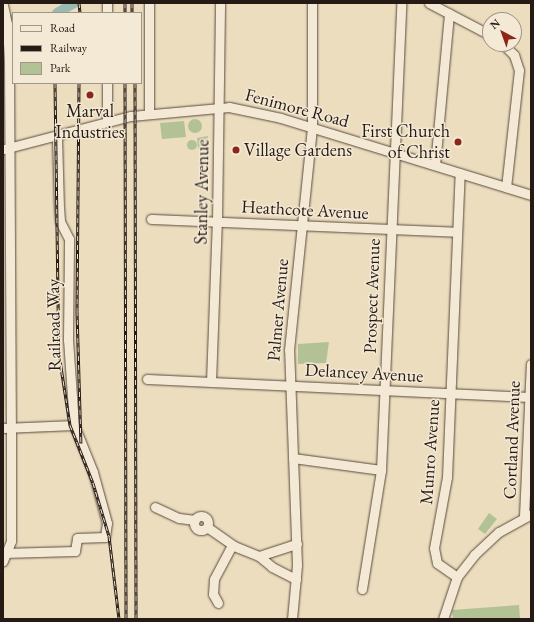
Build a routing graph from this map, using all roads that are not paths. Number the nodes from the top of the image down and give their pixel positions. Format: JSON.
{"nodes":[{"id":1,"x":149,"y":3,"type":"edge"},
{"id":2,"x":220,"y":3,"type":"edge"},
{"id":3,"x":312,"y":3,"type":"edge"},
{"id":4,"x":401,"y":3,"type":"edge"},
{"id":5,"x":429,"y":3,"type":"edge"},
{"id":6,"x":3,"y":9,"type":"edge"},
{"id":7,"x":449,"y":14,"type":"junction"},
{"id":8,"x":482,"y":31,"type":"edge"},
{"id":9,"x":510,"y":52,"type":"edge"},
{"id":10,"x":107,"y":84,"type":"edge"},
{"id":11,"x":220,"y":106,"type":"junction"},
{"id":12,"x":149,"y":114,"type":"junction"},
{"id":13,"x":106,"y":121,"type":"junction"},
{"id":14,"x":312,"y":128,"type":"junction"},
{"id":15,"x":57,"y":136,"type":"junction"},
{"id":16,"x":6,"y":149,"type":"edge"},
{"id":17,"x":394,"y":154,"type":"junction"},
{"id":18,"x":435,"y":165,"type":"junction"},
{"id":19,"x":460,"y":173,"type":"junction"},
{"id":20,"x":506,"y":187,"type":"junction"},
{"id":21,"x":531,"y":195,"type":"edge"},
{"id":22,"x":151,"y":219,"type":"dead end"},
{"id":23,"x":217,"y":222,"type":"junction"},
{"id":24,"x":302,"y":226,"type":"junction"},
{"id":25,"x":390,"y":230,"type":"junction"},
{"id":26,"x":457,"y":232,"type":"junction"},
{"id":27,"x":531,"y":364,"type":"edge"},
{"id":28,"x":147,"y":379,"type":"dead end"},
{"id":29,"x":211,"y":382,"type":"junction"},
{"id":30,"x":290,"y":386,"type":"junction"},
{"id":31,"x":384,"y":390,"type":"junction"},
{"id":32,"x":450,"y":393,"type":"junction"},
{"id":33,"x":530,"y":397,"type":"edge"},
{"id":34,"x":74,"y":425,"type":"junction"},
{"id":35,"x":7,"y":428,"type":"edge"},
{"id":36,"x":293,"y":458,"type":"junction"},
{"id":37,"x":381,"y":470,"type":"junction"},
{"id":38,"x":155,"y":507,"type":"dead end"},
{"id":39,"x":528,"y":515,"type":"edge"},
{"id":40,"x":232,"y":544,"type":"junction"},
{"id":41,"x":297,"y":544,"type":"junction"},
{"id":42,"x":4,"y":555,"type":"edge"},
{"id":43,"x":259,"y":556,"type":"junction"},
{"id":44,"x":457,"y":577,"type":"junction"},
{"id":45,"x":296,"y":579,"type":"junction"},
{"id":46,"x":362,"y":589,"type":"dead end"},
{"id":47,"x":218,"y":603,"type":"dead end"},
{"id":48,"x":292,"y":619,"type":"edge"},
{"id":49,"x":443,"y":619,"type":"edge"}],
"edges":[{"from":1,"to":12,"type":"street"},
{"from":2,"to":11,"type":"street","name":"Stanley Avenue"},
{"from":3,"to":14,"type":"street","name":"Palmer Avenue"},
{"from":4,"to":17,"type":"street","name":"Prospect Avenue"},
{"from":5,"to":7,"type":"street"},
{"from":6,"to":16,"type":"street"},
{"from":7,"to":8,"type":"street"},
{"from":7,"to":18,"type":"street"},
{"from":9,"to":20,"type":"street"},
{"from":10,"to":13,"type":"street"},
{"from":11,"to":12,"type":"street","name":"Fenimore Road"},
{"from":11,"to":14,"type":"street","name":"Fenimore Road"},
{"from":11,"to":23,"type":"street","name":"Stanley Avenue"},
{"from":12,"to":13,"type":"street","name":"Fenimore Road"},
{"from":13,"to":15,"type":"street","name":"Fenimore Road"},
{"from":14,"to":17,"type":"street","name":"Fenimore Road"},
{"from":14,"to":24,"type":"street","name":"Palmer Avenue"},
{"from":15,"to":16,"type":"street","name":"Fenimore Road"},
{"from":15,"to":34,"type":"street","name":"Railroad Way"},
{"from":16,"to":35,"type":"street"},
{"from":17,"to":18,"type":"street","name":"Fenimore Road"},
{"from":17,"to":25,"type":"street","name":"Prospect Avenue"},
{"from":18,"to":19,"type":"street","name":"Fenimore Road"},
{"from":19,"to":20,"type":"street","name":"Fenimore Road"},
{"from":19,"to":26,"type":"street","name":"Munro Avenue"},
{"from":20,"to":21,"type":"street","name":"Fenimore Road"},
{"from":22,"to":23,"type":"street","name":"Heathcote Avenue"},
{"from":23,"to":24,"type":"street","name":"Heathcote Avenue"},
{"from":23,"to":29,"type":"street","name":"Stanley Avenue"},
{"from":24,"to":25,"type":"street","name":"Heathcote Avenue"},
{"from":24,"to":30,"type":"street","name":"Palmer Avenue"},
{"from":25,"to":26,"type":"street","name":"Heathcote Avenue"},
{"from":25,"to":31,"type":"street","name":"Prospect Avenue"},
{"from":26,"to":32,"type":"street","name":"Munro Avenue"},
{"from":27,"to":33,"type":"street","name":"Cortland Avenue"},
{"from":28,"to":29,"type":"street","name":"Delancey Avenue"},
{"from":29,"to":30,"type":"street","name":"Delancey Avenue"},
{"from":30,"to":31,"type":"street","name":"Delancey Avenue"},
{"from":30,"to":36,"type":"street","name":"Palmer Avenue"},
{"from":31,"to":32,"type":"street","name":"Delancey Avenue"},
{"from":31,"to":37,"type":"street","name":"Prospect Avenue"},
{"from":32,"to":33,"type":"street","name":"Delancey Avenue"},
{"from":32,"to":44,"type":"street","name":"Munro Avenue"},
{"from":33,"to":39,"type":"street","name":"Cortland Avenue"},
{"from":34,"to":35,"type":"street"},
{"from":34,"to":42,"type":"street","name":"Railroad Way"},
{"from":35,"to":42,"type":"street"},
{"from":36,"to":37,"type":"street"},
{"from":36,"to":41,"type":"street","name":"Palmer Avenue"},
{"from":37,"to":46,"type":"street","name":"Prospect Avenue"},
{"from":38,"to":40,"type":"street"},
{"from":39,"to":44,"type":"street"},
{"from":40,"to":43,"type":"street"},
{"from":40,"to":47,"type":"street"},
{"from":41,"to":43,"type":"street"},
{"from":41,"to":45,"type":"street","name":"Palmer Avenue"},
{"from":43,"to":45,"type":"street"},
{"from":44,"to":49,"type":"street"},
{"from":45,"to":48,"type":"street","name":"Palmer Avenue"}]}
